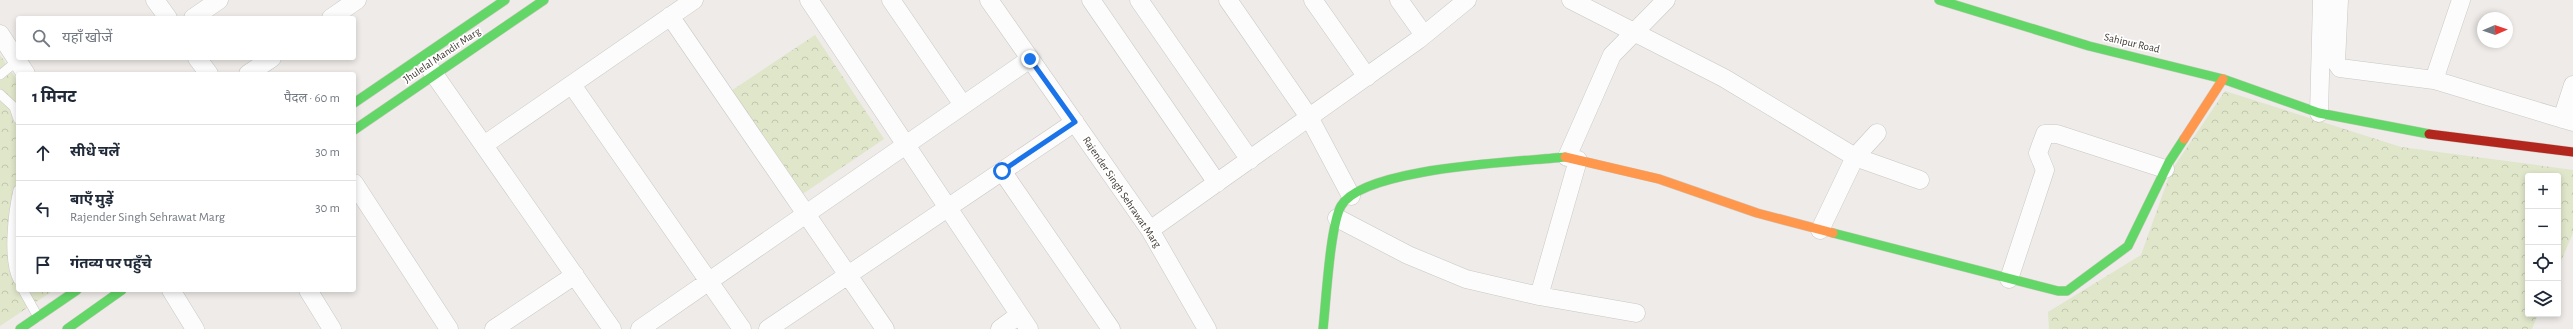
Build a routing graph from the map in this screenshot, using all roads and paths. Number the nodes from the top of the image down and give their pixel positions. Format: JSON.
{"nodes":[{"id":1,"x":155,"y":0,"type":"edge"},
{"id":2,"x":219,"y":0,"type":"edge"},
{"id":3,"x":357,"y":0,"type":"edge"},
{"id":4,"x":544,"y":0,"type":"edge"},
{"id":5,"x":694,"y":0,"type":"edge"},
{"id":6,"x":809,"y":0,"type":"edge"},
{"id":7,"x":891,"y":0,"type":"edge"},
{"id":8,"x":989,"y":0,"type":"edge"},
{"id":9,"x":1091,"y":0,"type":"edge"},
{"id":10,"x":1139,"y":0,"type":"edge"},
{"id":11,"x":1228,"y":0,"type":"edge"},
{"id":12,"x":1313,"y":0,"type":"edge"},
{"id":13,"x":1399,"y":0,"type":"edge"},
{"id":14,"x":1467,"y":0,"type":"edge"},
{"id":15,"x":1572,"y":0,"type":"edge"},
{"id":16,"x":1666,"y":0,"type":"edge"},
{"id":17,"x":1939,"y":0,"type":"edge"},
{"id":18,"x":2322,"y":0,"type":"edge"},
{"id":19,"x":2339,"y":0,"type":"edge"},
{"id":20,"x":2461,"y":0,"type":"edge"},
{"id":21,"x":499,"y":2,"type":"edge"},
{"id":22,"x":167,"y":16,"type":"edge"},
{"id":23,"x":196,"y":16,"type":"edge"},
{"id":24,"x":334,"y":16,"type":"edge"},
{"id":25,"x":670,"y":16,"type":"junction"},
{"id":26,"x":1633,"y":33,"type":"junction"},
{"id":27,"x":0,"y":34,"type":"edge"},
{"id":28,"x":1424,"y":35,"type":"junction"},
{"id":29,"x":422,"y":56,"type":"junction"},
{"id":30,"x":16,"y":58,"type":"edge"},
{"id":31,"x":1030,"y":59,"type":"junction"},
{"id":32,"x":198,"y":60,"type":"edge"},
{"id":33,"x":269,"y":60,"type":"edge"},
{"id":34,"x":22,"y":67,"type":"edge"},
{"id":35,"x":207,"y":72,"type":"edge"},
{"id":36,"x":251,"y":72,"type":"edge"},
{"id":37,"x":0,"y":75,"type":"edge"},
{"id":38,"x":435,"y":75,"type":"junction"},
{"id":39,"x":1367,"y":77,"type":"junction"},
{"id":40,"x":2223,"y":79,"type":"junction"},
{"id":41,"x":2434,"y":80,"type":"junction"},
{"id":42,"x":572,"y":85,"type":"junction"},
{"id":43,"x":2573,"y":85,"type":"edge"},
{"id":44,"x":0,"y":94,"type":"edge"},
{"id":45,"x":356,"y":101,"type":"edge"},
{"id":46,"x":963,"y":105,"type":"junction"},
{"id":47,"x":2319,"y":112,"type":"junction"},
{"id":48,"x":16,"y":113,"type":"edge"},
{"id":49,"x":1309,"y":118,"type":"junction"},
{"id":50,"x":2568,"y":120,"type":"edge"},
{"id":51,"x":1075,"y":122,"type":"junction"},
{"id":52,"x":356,"y":129,"type":"edge"},
{"id":53,"x":1877,"y":133,"type":"dead end"},
{"id":54,"x":484,"y":145,"type":"junction"},
{"id":55,"x":906,"y":145,"type":"junction"},
{"id":56,"x":2573,"y":152,"type":"edge"},
{"id":57,"x":1855,"y":157,"type":"junction"},
{"id":58,"x":1572,"y":158,"type":"junction"},
{"id":59,"x":1250,"y":160,"type":"junction"},
{"id":60,"x":2165,"y":169,"type":"junction"},
{"id":61,"x":1002,"y":171,"type":"junction"},
{"id":62,"x":1920,"y":180,"type":"dead end"},
{"id":63,"x":1217,"y":183,"type":"junction"},
{"id":64,"x":356,"y":186,"type":"edge"},
{"id":65,"x":1351,"y":196,"type":"junction"},
{"id":66,"x":16,"y":207,"type":"edge"},
{"id":67,"x":948,"y":207,"type":"junction"},
{"id":68,"x":806,"y":214,"type":"junction"},
{"id":69,"x":1337,"y":218,"type":"junction"},
{"id":70,"x":1150,"y":230,"type":"junction"},
{"id":71,"x":1820,"y":230,"type":"junction"},
{"id":72,"x":848,"y":274,"type":"junction"},
{"id":73,"x":575,"y":275,"type":"junction"},
{"id":74,"x":16,"y":276,"type":"edge"},
{"id":75,"x":2009,"y":279,"type":"junction"},
{"id":76,"x":709,"y":282,"type":"junction"},
{"id":77,"x":24,"y":292,"type":"edge"},
{"id":78,"x":74,"y":292,"type":"edge"},
{"id":79,"x":119,"y":292,"type":"edge"},
{"id":80,"x":172,"y":292,"type":"edge"},
{"id":81,"x":309,"y":292,"type":"edge"},
{"id":82,"x":1539,"y":296,"type":"junction"},
{"id":83,"x":1636,"y":313,"type":"dead end"},
{"id":84,"x":38,"y":317,"type":"junction"},
{"id":85,"x":1024,"y":322,"type":"edge"},
{"id":86,"x":20,"y":329,"type":"edge"},
{"id":87,"x":67,"y":329,"type":"edge"},
{"id":88,"x":195,"y":329,"type":"edge"},
{"id":89,"x":332,"y":329,"type":"edge"},
{"id":90,"x":449,"y":329,"type":"edge"},
{"id":91,"x":494,"y":329,"type":"edge"},
{"id":92,"x":612,"y":329,"type":"edge"},
{"id":93,"x":640,"y":329,"type":"edge"},
{"id":94,"x":742,"y":329,"type":"edge"},
{"id":95,"x":768,"y":329,"type":"edge"},
{"id":96,"x":886,"y":329,"type":"edge"},
{"id":97,"x":1000,"y":329,"type":"edge"},
{"id":98,"x":1111,"y":329,"type":"edge"},
{"id":99,"x":1207,"y":329,"type":"edge"},
{"id":100,"x":1323,"y":329,"type":"edge"}],
"edges":[{"from":1,"to":22,"type":"street"},
{"from":2,"to":23,"type":"street"},
{"from":3,"to":24,"type":"street"},
{"from":4,"to":38,"type":"street","name":"Jhulelal Mandir Marg"},
{"from":5,"to":25,"type":"street"},
{"from":6,"to":55,"type":"street"},
{"from":7,"to":46,"type":"street"},
{"from":8,"to":31,"type":"street","name":"Rajender Singh Sehrawat Marg"},
{"from":9,"to":63,"type":"street"},
{"from":10,"to":59,"type":"street"},
{"from":11,"to":49,"type":"street"},
{"from":12,"to":39,"type":"street"},
{"from":13,"to":28,"type":"street"},
{"from":14,"to":28,"type":"street"},
{"from":15,"to":26,"type":"street"},
{"from":16,"to":26,"type":"street"},
{"from":17,"to":40,"type":"street","name":"Sahipur Road"},
{"from":18,"to":47,"type":"street"},
{"from":19,"to":41,"type":"street"},
{"from":20,"to":41,"type":"street"},
{"from":21,"to":29,"type":"street","name":"Jhulelal Mandir Marg"},
{"from":25,"to":42,"type":"street"},
{"from":25,"to":68,"type":"street"},
{"from":26,"to":57,"type":"street"},
{"from":26,"to":58,"type":"street"},
{"from":27,"to":30,"type":"street"},
{"from":28,"to":39,"type":"street"},
{"from":29,"to":38,"type":"street"},
{"from":29,"to":45,"type":"street","name":"Jhulelal Mandir Marg"},
{"from":31,"to":46,"type":"street"},
{"from":31,"to":51,"type":"street","name":"Rajender Singh Sehrawat Marg"},
{"from":32,"to":35,"type":"street"},
{"from":33,"to":36,"type":"street"},
{"from":34,"to":37,"type":"lane"},
{"from":38,"to":52,"type":"street","name":"Jhulelal Mandir Marg"},
{"from":38,"to":54,"type":"street"},
{"from":39,"to":49,"type":"street"},
{"from":40,"to":47,"type":"street","name":"Sahipur Road"},
{"from":40,"to":60,"type":"street"},
{"from":41,"to":50,"type":"street"},
{"from":42,"to":54,"type":"street"},
{"from":42,"to":76,"type":"street"},
{"from":43,"to":50,"type":"street"},
{"from":44,"to":48,"type":"lane"},
{"from":46,"to":55,"type":"street"},
{"from":47,"to":56,"type":"street","name":"Sahipur Road"},
{"from":49,"to":59,"type":"street"},
{"from":49,"to":65,"type":"street"},
{"from":51,"to":61,"type":"street"},
{"from":51,"to":70,"type":"street","name":"Rajender Singh Sehrawat Marg"},
{"from":53,"to":57,"type":"street"},
{"from":54,"to":73,"type":"street"},
{"from":55,"to":67,"type":"street"},
{"from":55,"to":68,"type":"street"},
{"from":57,"to":62,"type":"street"},
{"from":57,"to":71,"type":"street"},
{"from":58,"to":65,"type":"street"},
{"from":58,"to":71,"type":"street"},
{"from":58,"to":82,"type":"street"},
{"from":59,"to":63,"type":"street"},
{"from":60,"to":75,"type":"street"},
{"from":60,"to":75,"type":"street"},
{"from":61,"to":67,"type":"street"},
{"from":61,"to":98,"type":"street"},
{"from":63,"to":70,"type":"street"},
{"from":64,"to":90,"type":"street"},
{"from":65,"to":69,"type":"street"},
{"from":66,"to":74,"type":"lane"},
{"from":67,"to":72,"type":"street"},
{"from":67,"to":85,"type":"street"},
{"from":68,"to":72,"type":"street"},
{"from":68,"to":76,"type":"street"},
{"from":69,"to":82,"type":"street"},
{"from":69,"to":100,"type":"street"},
{"from":70,"to":99,"type":"street","name":"Rajender Singh Sehrawat Marg"},
{"from":71,"to":75,"type":"street"},
{"from":72,"to":95,"type":"street"},
{"from":72,"to":96,"type":"street"},
{"from":73,"to":91,"type":"street"},
{"from":73,"to":92,"type":"street"},
{"from":76,"to":93,"type":"street"},
{"from":76,"to":94,"type":"street"},
{"from":77,"to":84,"type":"lane"},
{"from":78,"to":84,"type":"street"},
{"from":79,"to":87,"type":"street"},
{"from":80,"to":88,"type":"street"},
{"from":81,"to":89,"type":"street"},
{"from":82,"to":83,"type":"street"},
{"from":84,"to":86,"type":"street"},
{"from":85,"to":97,"type":"street"}]}
